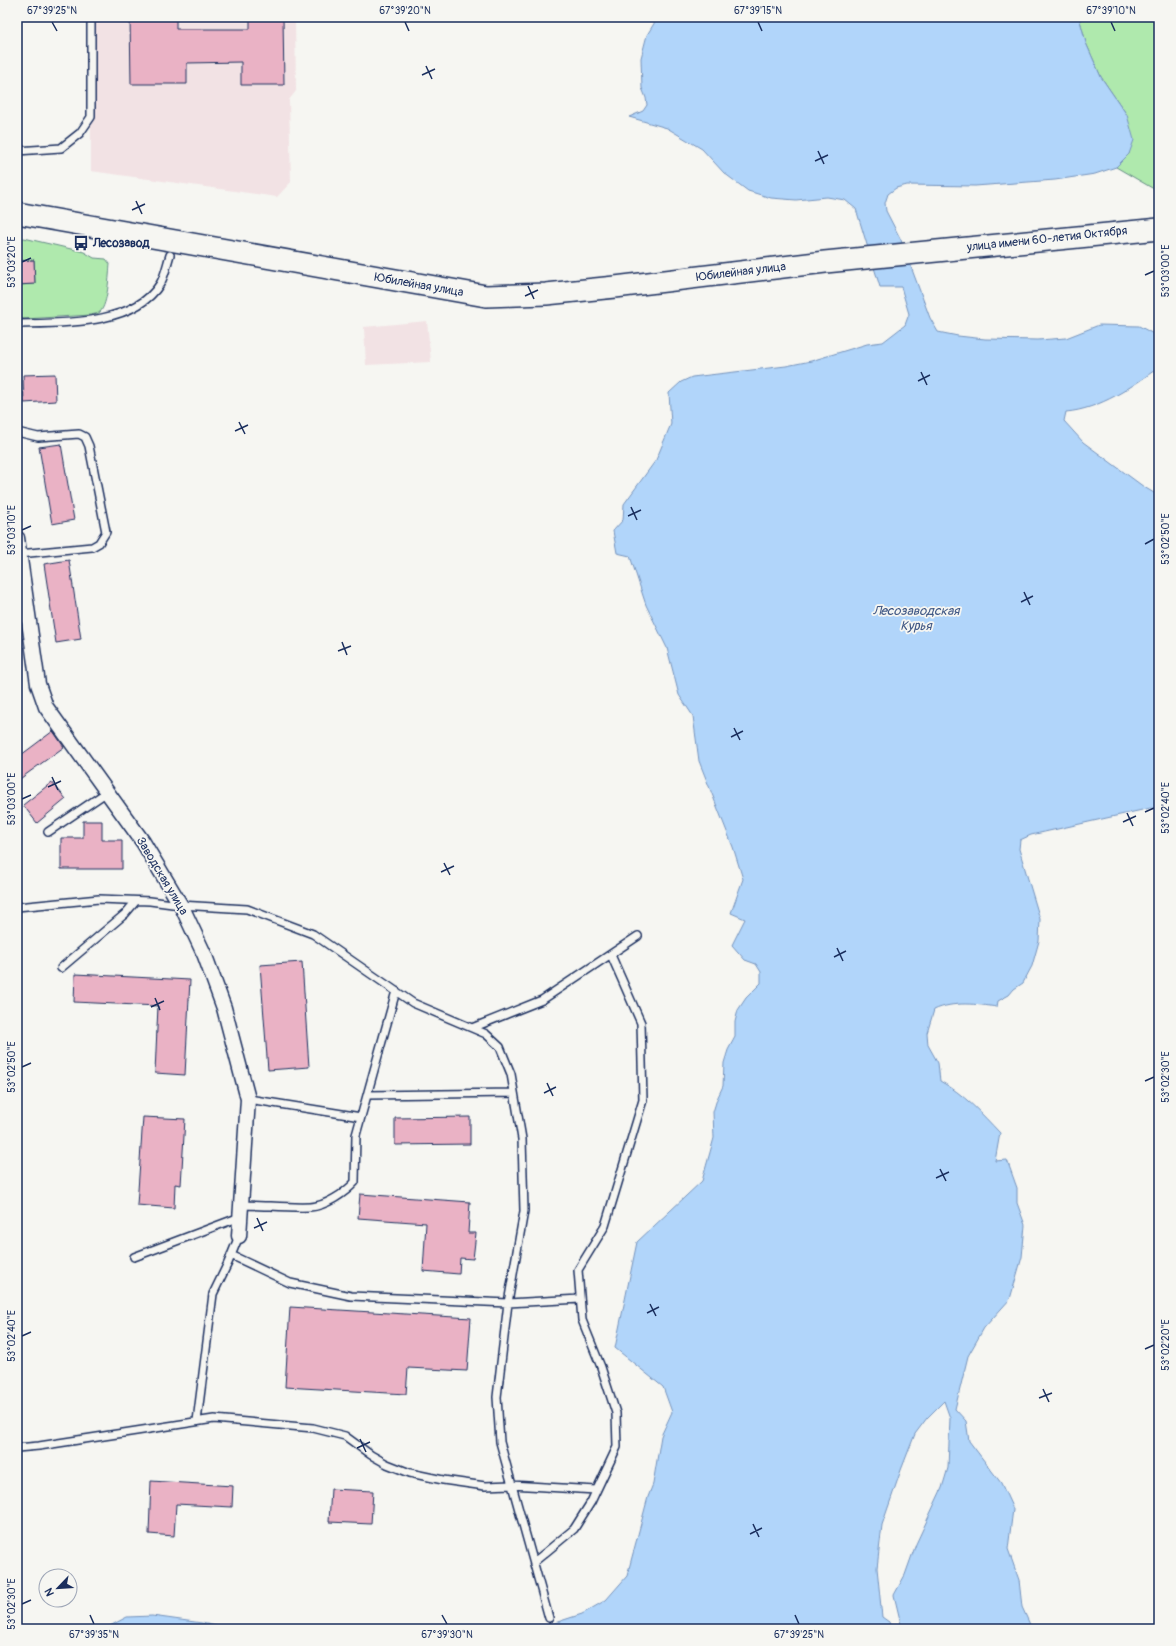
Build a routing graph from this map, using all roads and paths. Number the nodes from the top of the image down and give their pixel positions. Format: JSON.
{"nodes":[{"id":1,"x":91,"y":17,"type":"edge"},
{"id":2,"x":17,"y":151,"type":"edge"},
{"id":3,"x":17,"y":213,"type":"edge"},
{"id":4,"x":1159,"y":229,"type":"edge"},
{"id":5,"x":935,"y":250,"type":"joint"},
{"id":6,"x":170,"y":255,"type":"dead end"},
{"id":7,"x":17,"y":324,"type":"edge"},
{"id":8,"x":17,"y":432,"type":"edge"},
{"id":9,"x":17,"y":538,"type":"edge"},
{"id":10,"x":19,"y":554,"type":"junction"},
{"id":11,"x":107,"y":792,"type":"junction"},
{"id":12,"x":48,"y":832,"type":"dead end"},
{"id":13,"x":136,"y":901,"type":"junction"},
{"id":14,"x":180,"y":905,"type":"junction"},
{"id":15,"x":17,"y":907,"type":"edge"},
{"id":16,"x":638,"y":936,"type":"dead end"},
{"id":17,"x":611,"y":955,"type":"junction"},
{"id":18,"x":61,"y":968,"type":"dead end"},
{"id":19,"x":396,"y":991,"type":"junction"},
{"id":20,"x":472,"y":1028,"type":"junction"},
{"id":21,"x":514,"y":1093,"type":"junction"},
{"id":22,"x":368,"y":1095,"type":"junction"},
{"id":23,"x":248,"y":1099,"type":"junction"},
{"id":24,"x":361,"y":1117,"type":"junction"},
{"id":25,"x":241,"y":1211,"type":"junction"},
{"id":26,"x":239,"y":1236,"type":"joint"},
{"id":27,"x":231,"y":1255,"type":"junction"},
{"id":28,"x":134,"y":1257,"type":"dead end"},
{"id":29,"x":580,"y":1299,"type":"junction"},
{"id":30,"x":508,"y":1303,"type":"junction"},
{"id":31,"x":197,"y":1421,"type":"junction"},
{"id":32,"x":17,"y":1448,"type":"edge"},
{"id":33,"x":511,"y":1485,"type":"junction"},
{"id":34,"x":596,"y":1490,"type":"junction"},
{"id":35,"x":534,"y":1562,"type":"junction"},
{"id":36,"x":549,"y":1618,"type":"dead end"}],
"edges":[{"from":1,"to":2,"type":"lane"},
{"from":3,"to":5,"type":"main road","name":"Юбилейная улица"},
{"from":4,"to":5,"type":"main road","name":"улица имени 60-летия Октября"},
{"from":6,"to":7,"type":"lane"},
{"from":8,"to":10,"type":"lane"},
{"from":9,"to":10,"type":"street","name":"Заводская улица"},
{"from":10,"to":11,"type":"street","name":"Заводская улица"},
{"from":11,"to":12,"type":"lane"},
{"from":11,"to":14,"type":"street","name":"Заводская улица"},
{"from":13,"to":14,"type":"lane"},
{"from":13,"to":15,"type":"lane"},
{"from":13,"to":18,"type":"lane"},
{"from":14,"to":19,"type":"lane"},
{"from":14,"to":23,"type":"street","name":"Заводская улица"},
{"from":16,"to":17,"type":"lane"},
{"from":17,"to":20,"type":"lane"},
{"from":17,"to":29,"type":"lane"},
{"from":19,"to":20,"type":"lane"},
{"from":19,"to":22,"type":"lane"},
{"from":20,"to":21,"type":"lane"},
{"from":21,"to":22,"type":"lane"},
{"from":21,"to":30,"type":"lane"},
{"from":22,"to":24,"type":"lane"},
{"from":23,"to":24,"type":"lane"},
{"from":23,"to":25,"type":"street","name":"Заводская улица"},
{"from":24,"to":25,"type":"lane"},
{"from":25,"to":26,"type":"street","name":"Заводская улица"},
{"from":25,"to":28,"type":"lane"},
{"from":26,"to":27,"type":"lane"},
{"from":27,"to":30,"type":"lane"},
{"from":27,"to":31,"type":"lane"},
{"from":29,"to":30,"type":"lane"},
{"from":29,"to":34,"type":"lane"},
{"from":30,"to":33,"type":"lane"},
{"from":31,"to":32,"type":"lane"},
{"from":31,"to":33,"type":"lane"},
{"from":33,"to":34,"type":"lane"},
{"from":33,"to":35,"type":"lane"},
{"from":34,"to":35,"type":"lane"},
{"from":35,"to":36,"type":"lane"}]}
